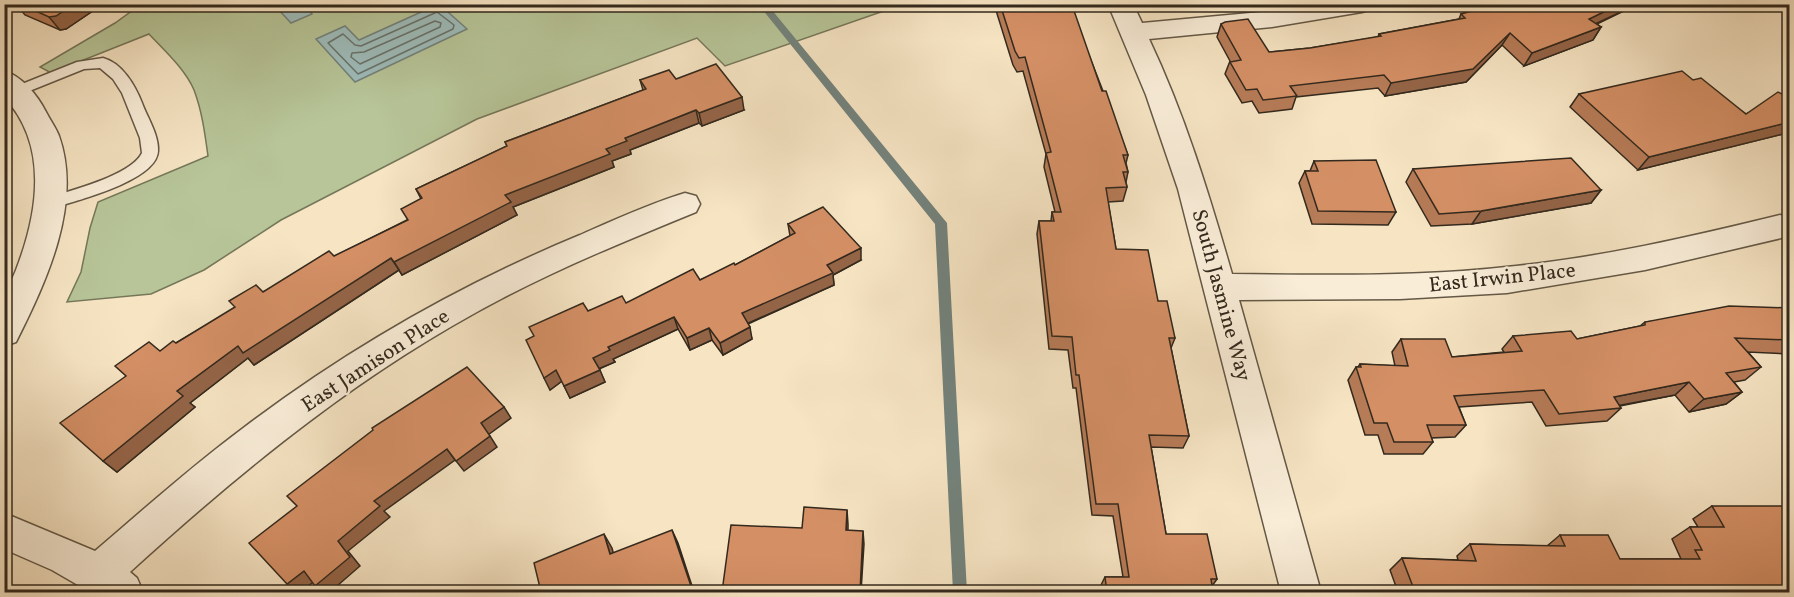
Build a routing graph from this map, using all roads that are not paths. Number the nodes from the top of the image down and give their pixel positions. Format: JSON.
{"nodes":[{"id":1,"x":1362,"y":4,"type":"edge"},
{"id":2,"x":1127,"y":18,"type":"edge"},
{"id":3,"x":11,"y":86,"type":"edge"},
{"id":4,"x":50,"y":203,"type":"junction"},
{"id":5,"x":685,"y":204,"type":"dead end"},
{"id":6,"x":1780,"y":226,"type":"dead end"},
{"id":7,"x":1220,"y":287,"type":"junction"},
{"id":8,"x":4,"y":332,"type":"edge"},
{"id":9,"x":4,"y":531,"type":"edge"},
{"id":10,"x":111,"y":583,"type":"edge"},
{"id":11,"x":1301,"y":592,"type":"edge"}],
"edges":[{"from":1,"to":2,"type":"street"},
{"from":2,"to":7,"type":"street","name":"South Jasmine Way"},
{"from":3,"to":4,"type":"street"},
{"from":3,"to":4,"type":"lane"},
{"from":4,"to":8,"type":"street"},
{"from":5,"to":10,"type":"street","name":"East Jamison Place"},
{"from":6,"to":7,"type":"street","name":"East Irwin Place"},
{"from":7,"to":11,"type":"street","name":"South Jasmine Way"},
{"from":9,"to":10,"type":"street"}]}
